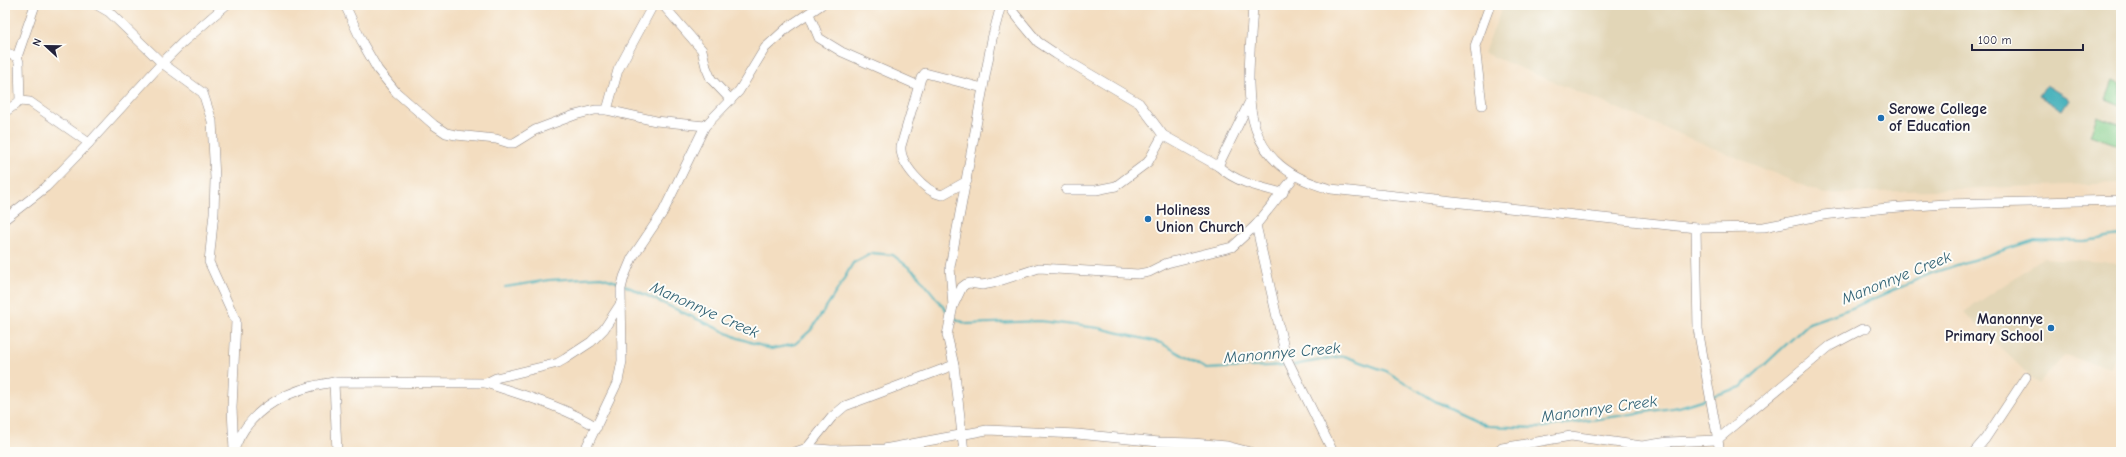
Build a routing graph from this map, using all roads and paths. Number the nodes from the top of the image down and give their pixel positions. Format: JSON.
{"nodes":[{"id":1,"x":36,"y":5,"type":"edge"},
{"id":2,"x":97,"y":5,"type":"edge"},
{"id":3,"x":226,"y":5,"type":"edge"},
{"id":4,"x":345,"y":5,"type":"edge"},
{"id":5,"x":663,"y":5,"type":"edge"},
{"id":6,"x":822,"y":5,"type":"edge"},
{"id":7,"x":1001,"y":5,"type":"edge"},
{"id":8,"x":1009,"y":5,"type":"edge"},
{"id":9,"x":1253,"y":5,"type":"edge"},
{"id":10,"x":1490,"y":5,"type":"edge"},
{"id":11,"x":648,"y":7,"type":"edge"},
{"id":12,"x":809,"y":14,"type":"junction"},
{"id":13,"x":5,"y":52,"type":"edge"},
{"id":14,"x":17,"y":58,"type":"junction"},
{"id":15,"x":162,"y":63,"type":"junction"},
{"id":16,"x":918,"y":86,"type":"junction"},
{"id":17,"x":983,"y":88,"type":"junction"},
{"id":18,"x":731,"y":100,"type":"junction"},
{"id":19,"x":20,"y":101,"type":"junction"},
{"id":20,"x":1249,"y":103,"type":"junction"},
{"id":21,"x":1482,"y":105,"type":"dead end"},
{"id":22,"x":607,"y":110,"type":"junction"},
{"id":23,"x":5,"y":112,"type":"edge"},
{"id":24,"x":705,"y":126,"type":"junction"},
{"id":25,"x":1163,"y":135,"type":"junction"},
{"id":26,"x":90,"y":143,"type":"junction"},
{"id":27,"x":1218,"y":166,"type":"junction"},
{"id":28,"x":1295,"y":176,"type":"junction"},
{"id":29,"x":967,"y":180,"type":"junction"},
{"id":30,"x":1066,"y":190,"type":"dead end"},
{"id":31,"x":1283,"y":193,"type":"junction"},
{"id":32,"x":2121,"y":200,"type":"edge"},
{"id":33,"x":5,"y":219,"type":"edge"},
{"id":34,"x":1256,"y":225,"type":"junction"},
{"id":35,"x":1696,"y":228,"type":"junction"},
{"id":36,"x":621,"y":303,"type":"junction"},
{"id":37,"x":953,"y":306,"type":"junction"},
{"id":38,"x":1866,"y":329,"type":"dead end"},
{"id":39,"x":954,"y":365,"type":"junction"},
{"id":40,"x":2026,"y":377,"type":"dead end"},
{"id":41,"x":334,"y":382,"type":"junction"},
{"id":42,"x":486,"y":383,"type":"junction"},
{"id":43,"x":597,"y":427,"type":"junction"},
{"id":44,"x":961,"y":434,"type":"junction"},
{"id":45,"x":1717,"y":440,"type":"junction"},
{"id":46,"x":806,"y":448,"type":"junction"},
{"id":47,"x":1237,"y":450,"type":"edge"},
{"id":48,"x":234,"y":452,"type":"edge"},
{"id":49,"x":337,"y":452,"type":"edge"},
{"id":50,"x":584,"y":452,"type":"edge"},
{"id":51,"x":795,"y":452,"type":"edge"},
{"id":52,"x":964,"y":452,"type":"edge"},
{"id":53,"x":1250,"y":452,"type":"edge"},
{"id":54,"x":1333,"y":452,"type":"edge"},
{"id":55,"x":1498,"y":452,"type":"edge"},
{"id":56,"x":1720,"y":452,"type":"edge"},
{"id":57,"x":1974,"y":452,"type":"edge"}],
"edges":[{"from":1,"to":14,"type":"street"},
{"from":2,"to":15,"type":"street"},
{"from":3,"to":15,"type":"street"},
{"from":4,"to":22,"type":"street"},
{"from":5,"to":18,"type":"street"},
{"from":6,"to":12,"type":"street"},
{"from":7,"to":17,"type":"street"},
{"from":8,"to":25,"type":"street"},
{"from":9,"to":20,"type":"street"},
{"from":10,"to":21,"type":"street"},
{"from":11,"to":22,"type":"street"},
{"from":12,"to":16,"type":"street"},
{"from":12,"to":18,"type":"street"},
{"from":13,"to":14,"type":"street"},
{"from":14,"to":19,"type":"street"},
{"from":15,"to":26,"type":"street"},
{"from":15,"to":48,"type":"street"},
{"from":16,"to":17,"type":"street"},
{"from":16,"to":29,"type":"street"},
{"from":17,"to":29,"type":"street"},
{"from":18,"to":24,"type":"street"},
{"from":19,"to":23,"type":"street"},
{"from":19,"to":26,"type":"street"},
{"from":20,"to":27,"type":"street"},
{"from":20,"to":28,"type":"street"},
{"from":22,"to":24,"type":"street"},
{"from":24,"to":36,"type":"street"},
{"from":25,"to":27,"type":"street"},
{"from":25,"to":30,"type":"street"},
{"from":26,"to":33,"type":"street"},
{"from":27,"to":31,"type":"street"},
{"from":28,"to":31,"type":"street"},
{"from":28,"to":35,"type":"street"},
{"from":29,"to":37,"type":"street"},
{"from":31,"to":34,"type":"street"},
{"from":32,"to":35,"type":"street"},
{"from":34,"to":37,"type":"street"},
{"from":34,"to":54,"type":"street"},
{"from":35,"to":45,"type":"street"},
{"from":36,"to":42,"type":"street"},
{"from":36,"to":43,"type":"street"},
{"from":37,"to":39,"type":"street"},
{"from":38,"to":45,"type":"street"},
{"from":39,"to":44,"type":"street"},
{"from":39,"to":46,"type":"street"},
{"from":40,"to":57,"type":"street"},
{"from":41,"to":42,"type":"street"},
{"from":41,"to":48,"type":"street"},
{"from":41,"to":49,"type":"street"},
{"from":42,"to":43,"type":"street"},
{"from":43,"to":50,"type":"street"},
{"from":44,"to":46,"type":"street"},
{"from":44,"to":47,"type":"street"},
{"from":44,"to":52,"type":"street"},
{"from":45,"to":55,"type":"street"},
{"from":45,"to":56,"type":"street"},
{"from":46,"to":51,"type":"street"},
{"from":47,"to":53,"type":"street"}]}
